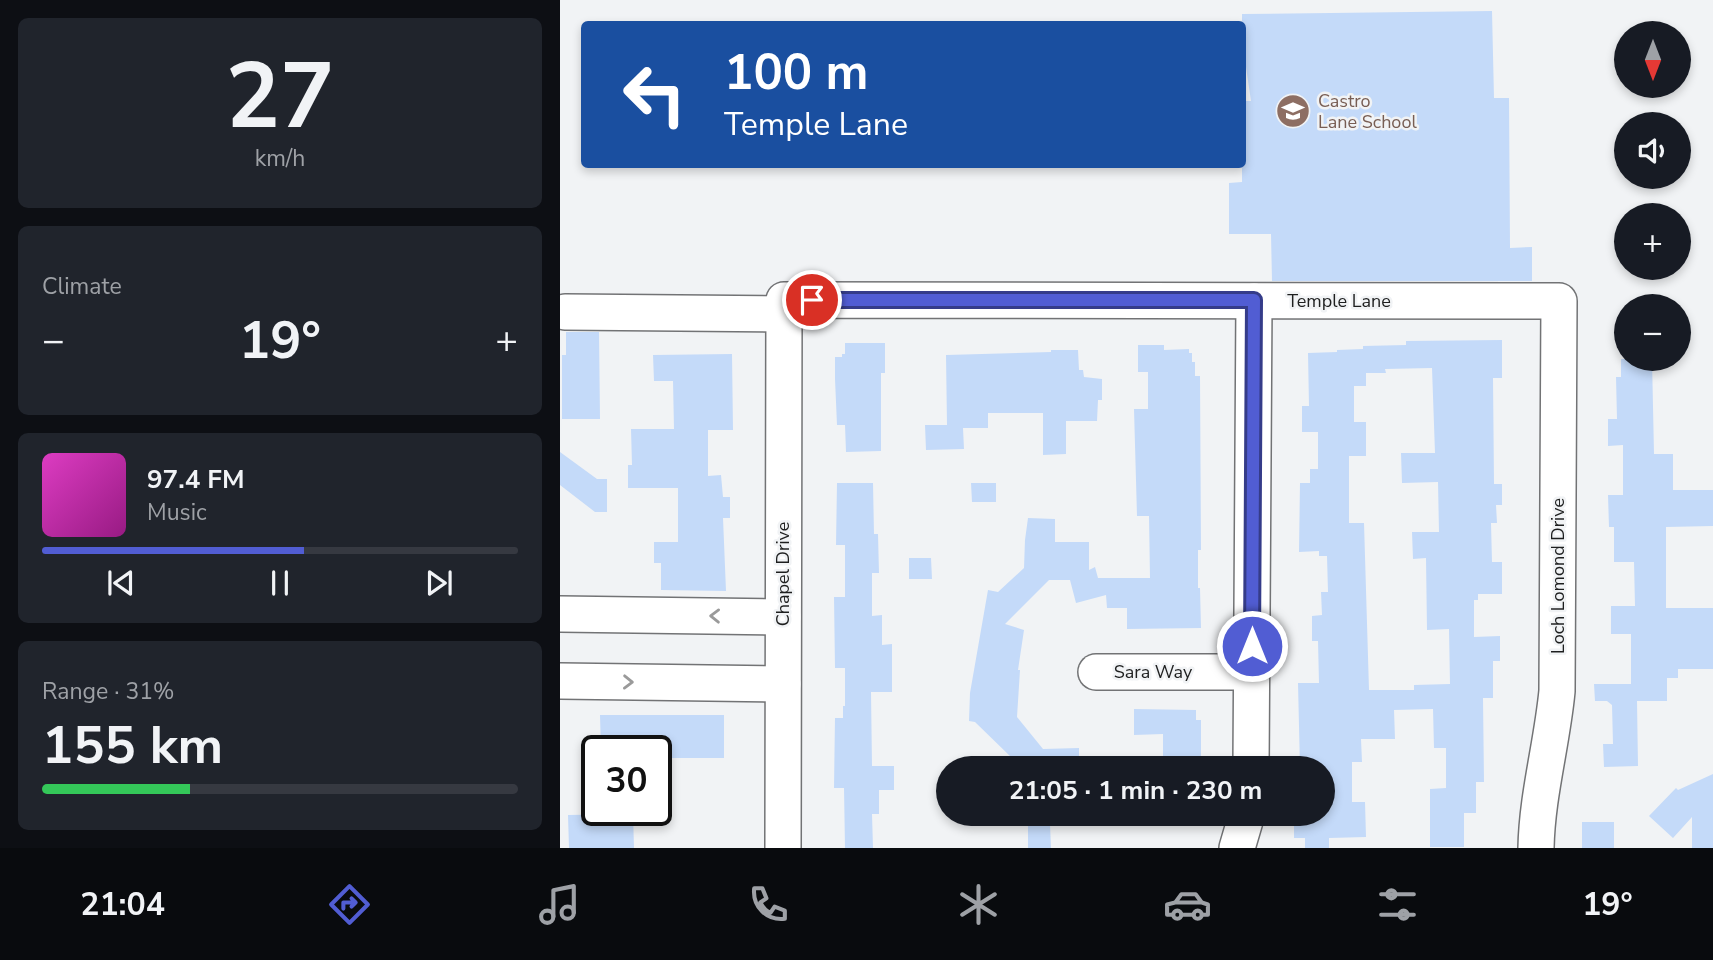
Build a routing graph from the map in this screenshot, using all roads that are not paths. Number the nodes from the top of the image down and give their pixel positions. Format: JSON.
{"nodes":[{"id":1,"x":1254,"y":300,"type":"junction"},
{"id":2,"x":1559,"y":301,"type":"joint"},
{"id":3,"x":784,"y":307,"type":"junction"},
{"id":4,"x":565,"y":312,"type":"dead end"},
{"id":5,"x":560,"y":614,"type":"edge"},
{"id":6,"x":783,"y":617,"type":"junction"},
{"id":7,"x":1096,"y":672,"type":"dead end"},
{"id":8,"x":1252,"y":673,"type":"junction"},
{"id":9,"x":560,"y":681,"type":"edge"},
{"id":10,"x":783,"y":684,"type":"junction"},
{"id":11,"x":1251,"y":756,"type":"edge"},
{"id":12,"x":1243,"y":826,"type":"edge"},
{"id":13,"x":783,"y":848,"type":"edge"},
{"id":14,"x":1237,"y":848,"type":"edge"},
{"id":15,"x":1536,"y":848,"type":"edge"}],
"edges":[{"from":1,"to":2,"type":"street","name":"Temple Lane"},
{"from":1,"to":3,"type":"street","name":"Temple Lane"},
{"from":1,"to":8,"type":"street"},
{"from":2,"to":15,"type":"street","name":"Loch Lomond Drive"},
{"from":3,"to":4,"type":"street","name":"Temple Lane"},
{"from":3,"to":6,"type":"street","name":"Chapel Drive"},
{"from":6,"to":5,"type":"street","one_way":true},
{"from":6,"to":10,"type":"street","name":"Chapel Drive"},
{"from":7,"to":8,"type":"street","name":"Sara Way"},
{"from":8,"to":11,"type":"street"},
{"from":9,"to":10,"type":"street","one_way":true},
{"from":10,"to":13,"type":"street","name":"Chapel Drive"},
{"from":12,"to":14,"type":"street"}]}
